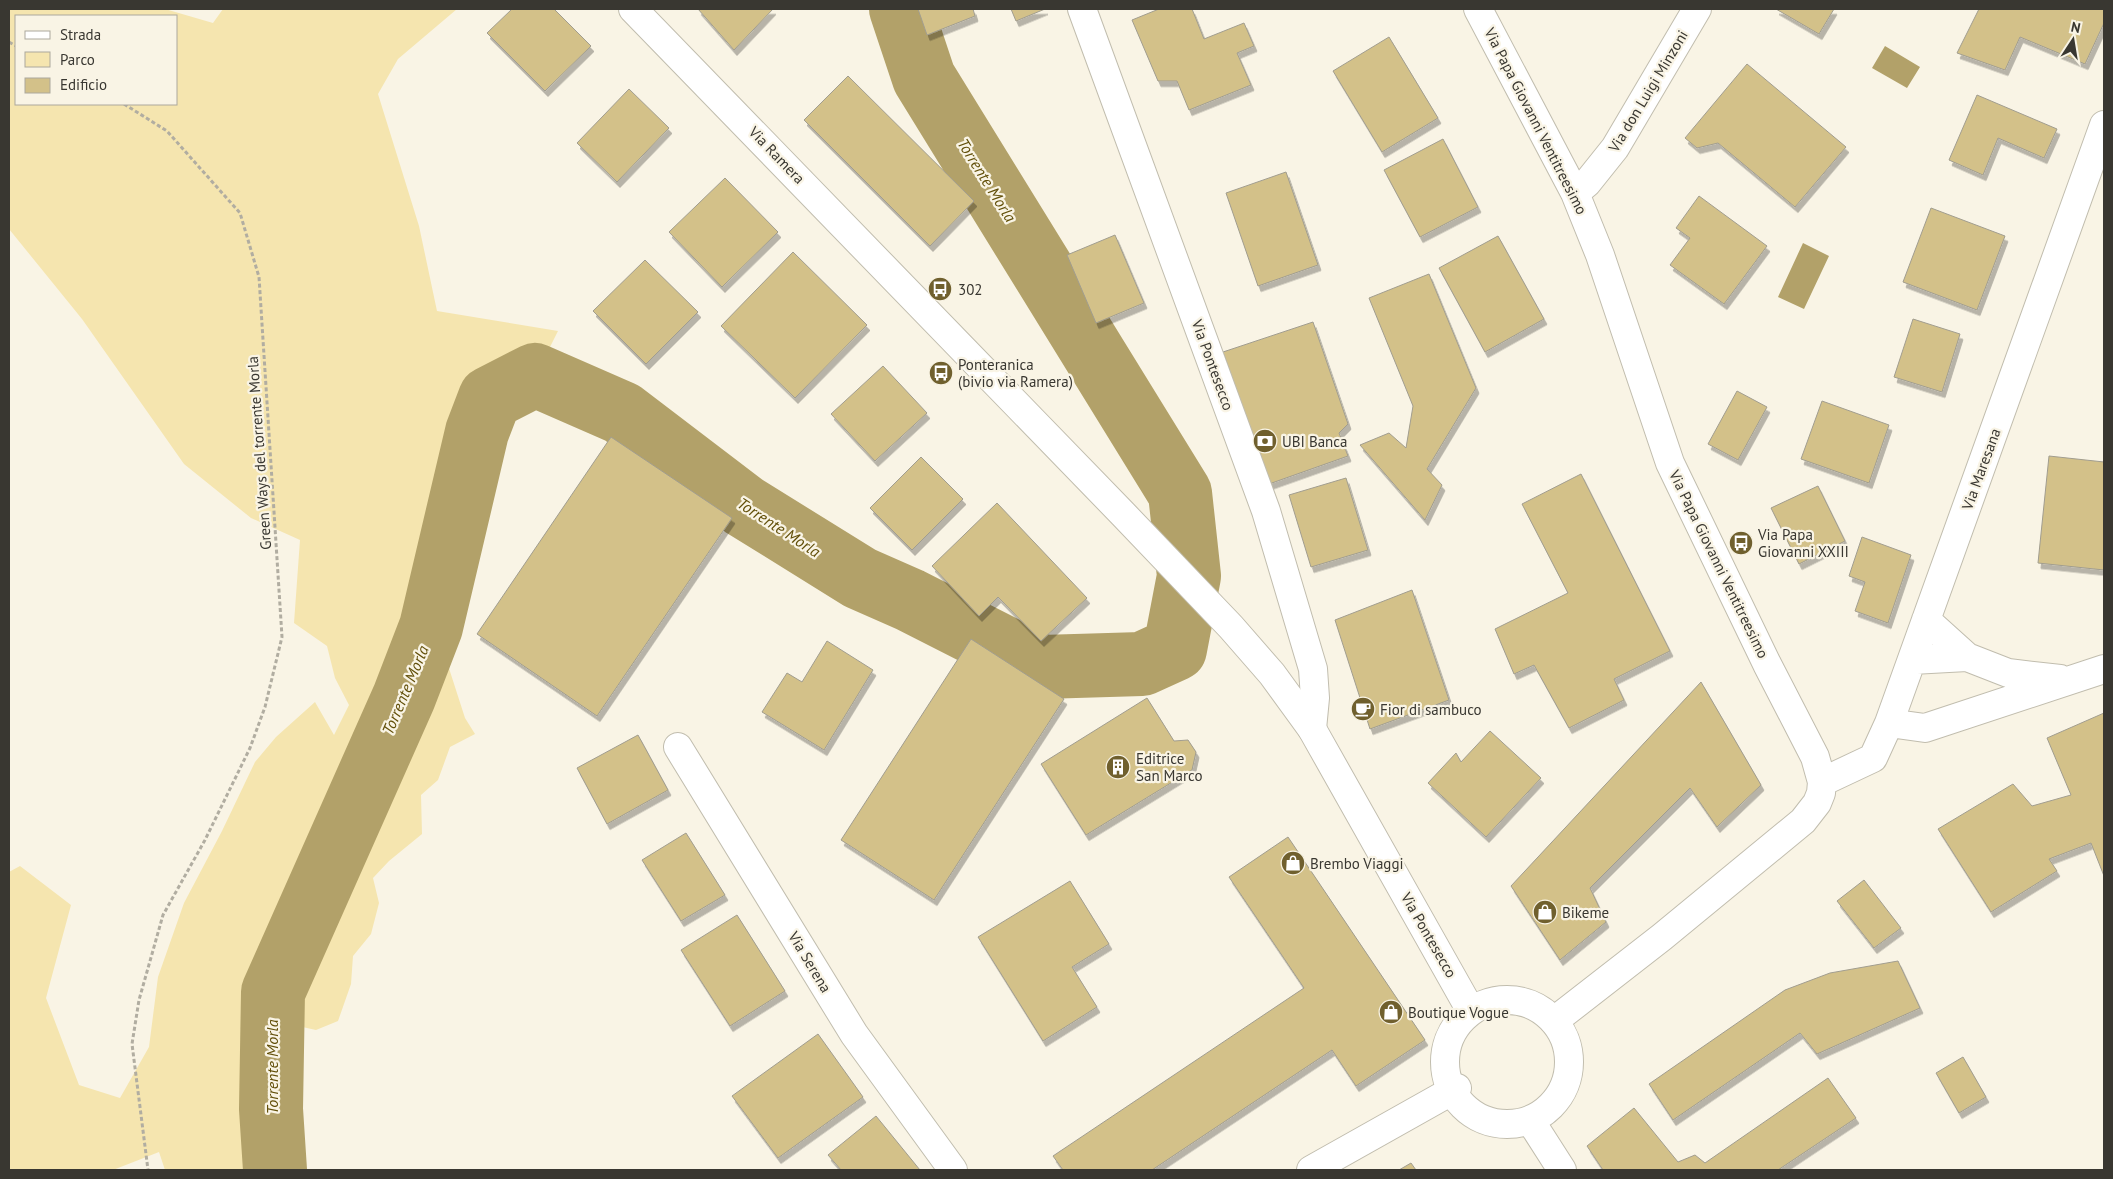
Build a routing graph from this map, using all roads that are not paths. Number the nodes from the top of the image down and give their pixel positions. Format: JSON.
{"nodes":[{"id":1,"x":633,"y":9,"type":"edge"},
{"id":2,"x":1082,"y":9,"type":"edge"},
{"id":3,"x":1478,"y":9,"type":"edge"},
{"id":4,"x":1697,"y":9,"type":"edge"},
{"id":5,"x":2101,"y":141,"type":"edge"},
{"id":6,"x":1576,"y":193,"type":"junction"},
{"id":7,"x":920,"y":302,"type":"joint"},
{"id":8,"x":1926,"y":620,"type":"junction"},
{"id":9,"x":1967,"y":657,"type":"junction"},
{"id":10,"x":1912,"y":660,"type":"junction"},
{"id":11,"x":2104,"y":668,"type":"edge"},
{"id":12,"x":2067,"y":680,"type":"junction"},
{"id":13,"x":1889,"y":723,"type":"junction"},
{"id":14,"x":1312,"y":729,"type":"junction"},
{"id":15,"x":678,"y":747,"type":"dead end"},
{"id":16,"x":1822,"y":782,"type":"junction"},
{"id":17,"x":1471,"y":1011,"type":"junction"},
{"id":18,"x":1554,"y":1021,"type":"junction"},
{"id":19,"x":1454,"y":1089,"type":"junction"},
{"id":20,"x":1530,"y":1120,"type":"junction"},
{"id":21,"x":953,"y":1170,"type":"edge"},
{"id":22,"x":1311,"y":1170,"type":"edge"},
{"id":23,"x":1562,"y":1170,"type":"edge"}],
"edges":[{"from":1,"to":7,"type":"street","name":"Via Ramera"},
{"from":2,"to":14,"type":"street","name":"Via Pontesecco"},
{"from":3,"to":6,"type":"street","name":"Via Papa Giovanni Ventitreesimo"},
{"from":4,"to":6,"type":"street","name":"Via don Luigi Minzoni"},
{"from":5,"to":8,"type":"street","name":"Via Maresana"},
{"from":6,"to":16,"type":"street","name":"Via Papa Giovanni Ventitreesimo"},
{"from":7,"to":14,"type":"street","name":"Via Pontesecco"},
{"from":8,"to":9,"type":"street"},
{"from":8,"to":10,"type":"street","name":"Via Maresana"},
{"from":9,"to":10,"type":"street"},
{"from":9,"to":12,"type":"street"},
{"from":10,"to":13,"type":"street","name":"Via Maresana"},
{"from":11,"to":12,"type":"street"},
{"from":12,"to":13,"type":"street"},
{"from":13,"to":16,"type":"street","name":"Via Maresana"},
{"from":14,"to":17,"type":"street","name":"Via Pontesecco"},
{"from":15,"to":21,"type":"street","name":"Via Serena"},
{"from":16,"to":18,"type":"street"},
{"from":17,"to":18,"type":"street"},
{"from":17,"to":19,"type":"street"},
{"from":18,"to":20,"type":"street"},
{"from":19,"to":20,"type":"street"},
{"from":19,"to":22,"type":"street"},
{"from":20,"to":23,"type":"street"}]}
